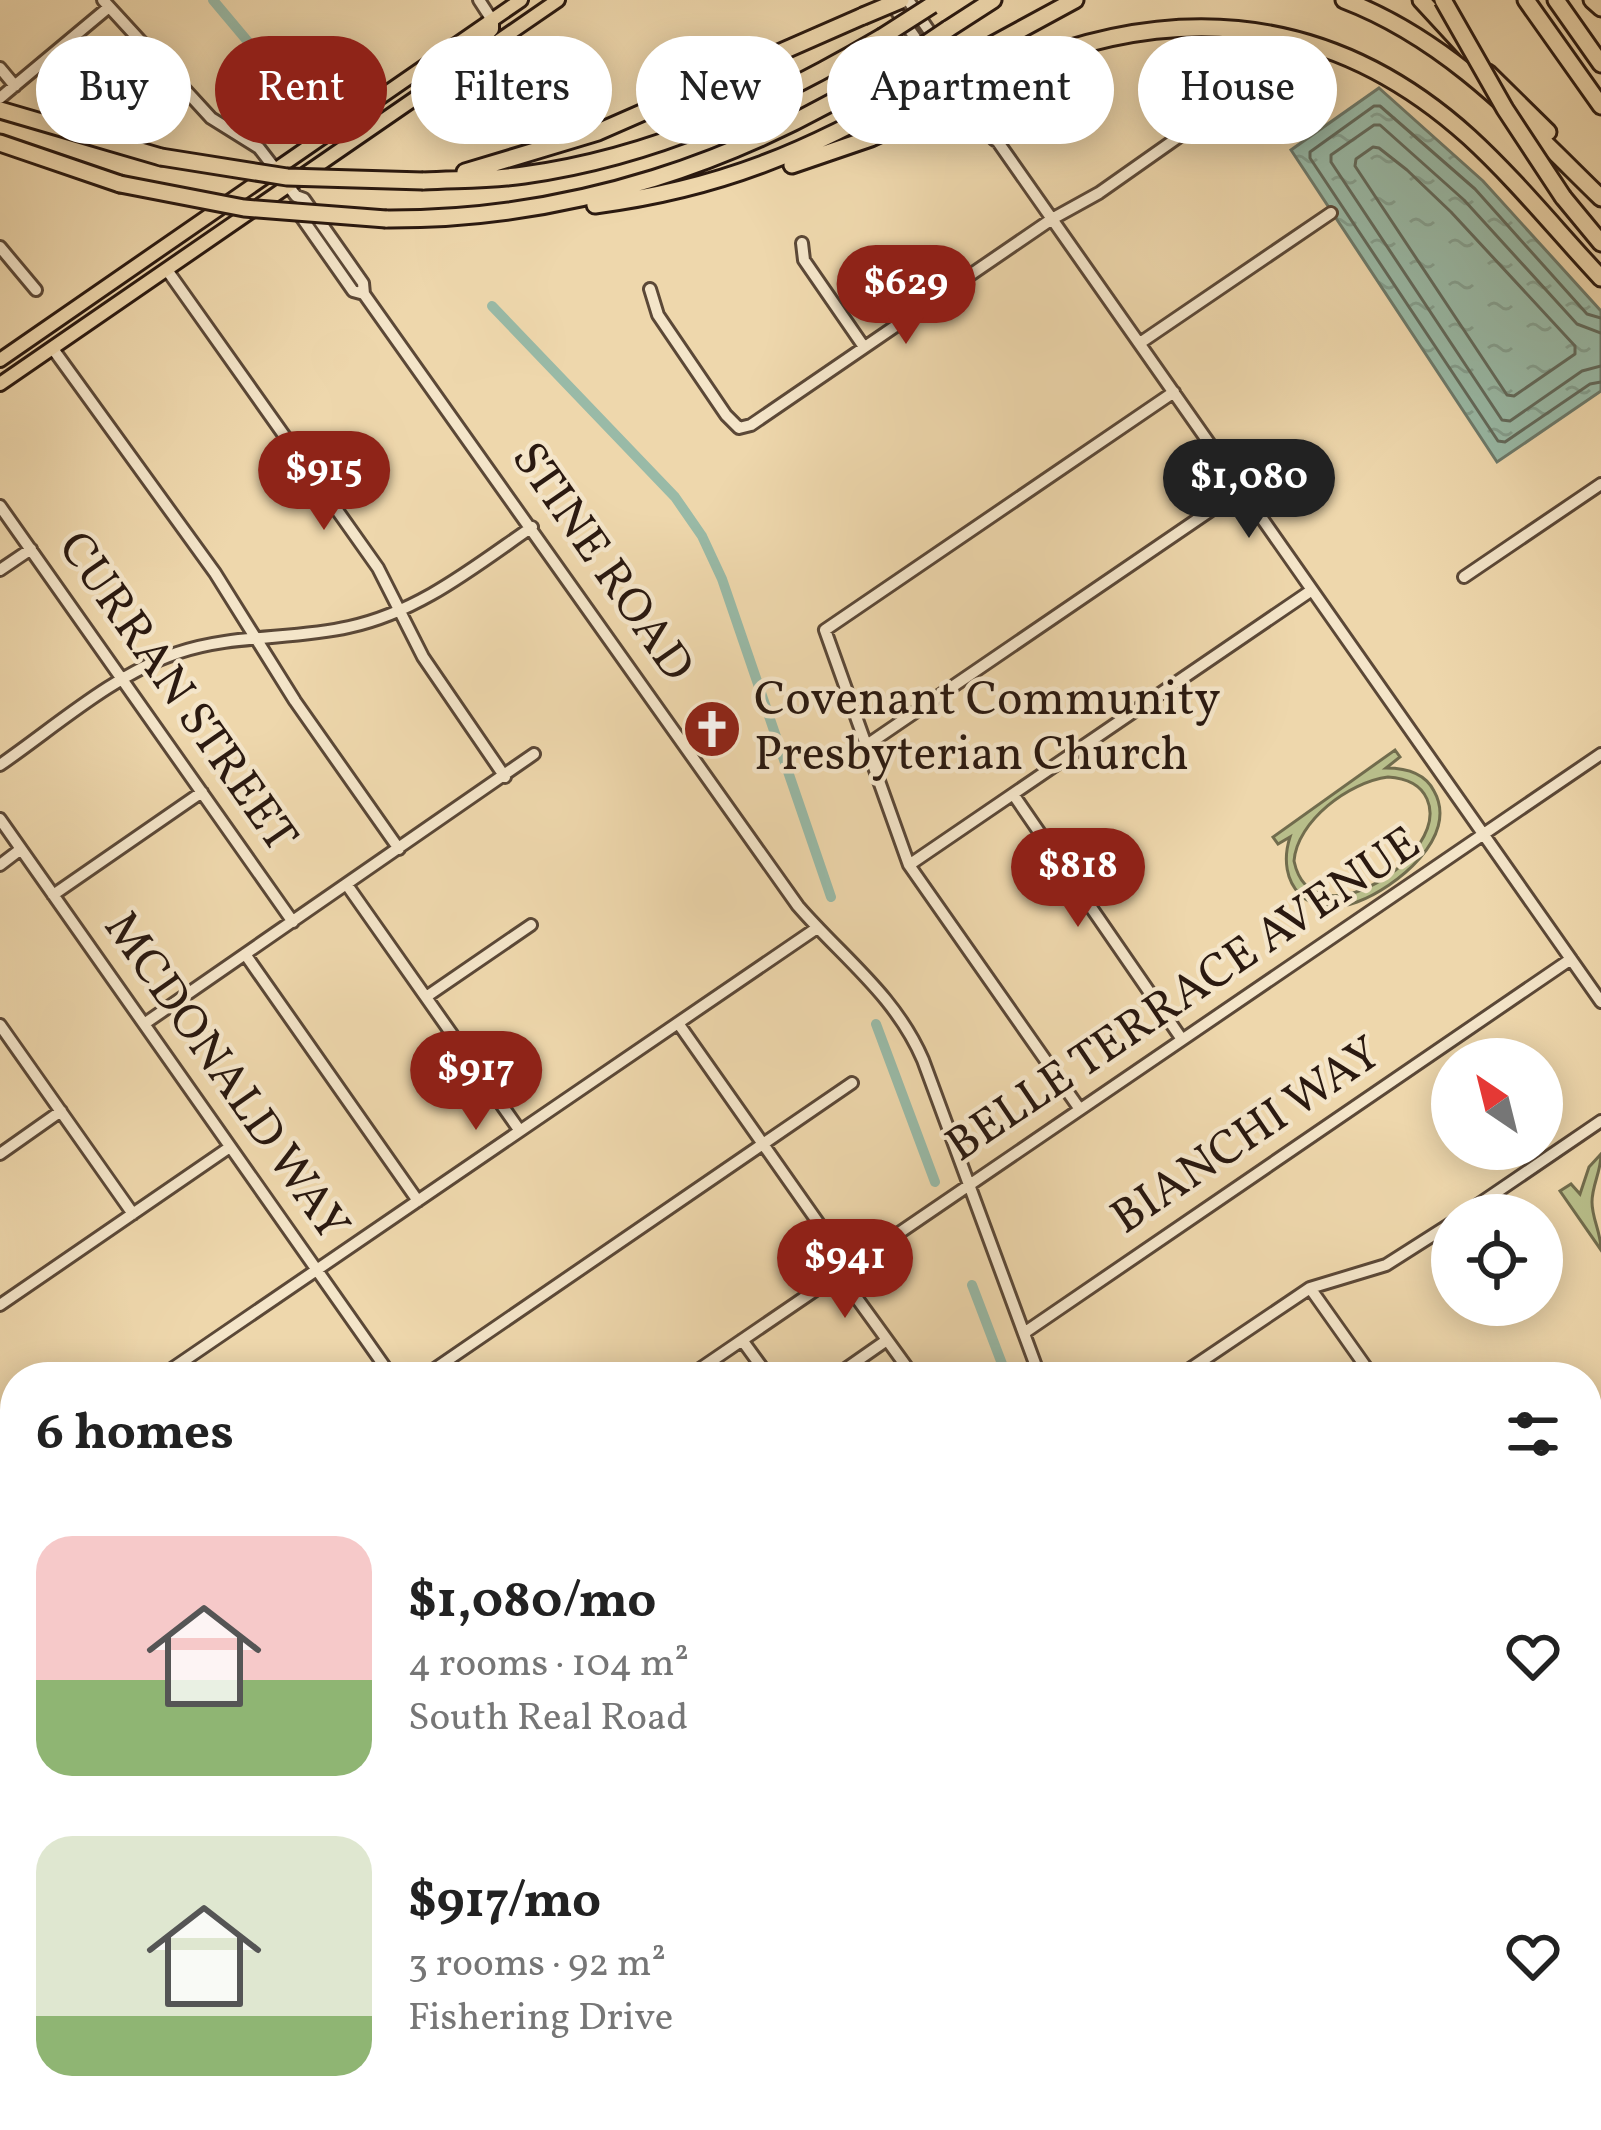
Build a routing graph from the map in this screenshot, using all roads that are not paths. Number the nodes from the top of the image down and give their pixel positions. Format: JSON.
{"nodes":[{"id":1,"x":478,"y":0,"type":"edge"},
{"id":2,"x":521,"y":0,"type":"edge"},
{"id":3,"x":558,"y":0,"type":"edge"},
{"id":4,"x":889,"y":0,"type":"edge"},
{"id":5,"x":904,"y":0,"type":"edge"},
{"id":6,"x":993,"y":0,"type":"edge"},
{"id":7,"x":1075,"y":0,"type":"edge"},
{"id":8,"x":1344,"y":0,"type":"edge"},
{"id":9,"x":1421,"y":0,"type":"edge"},
{"id":10,"x":1443,"y":0,"type":"edge"},
{"id":11,"x":1526,"y":0,"type":"edge"},
{"id":12,"x":1556,"y":0,"type":"edge"},
{"id":13,"x":1592,"y":0,"type":"edge"},
{"id":14,"x":935,"y":2,"type":"edge"},
{"id":15,"x":106,"y":4,"type":"edge"},
{"id":16,"x":1601,"y":8,"type":"edge"},
{"id":17,"x":492,"y":20,"type":"junction"},
{"id":18,"x":486,"y":36,"type":"edge"},
{"id":19,"x":506,"y":36,"type":"edge"},
{"id":20,"x":914,"y":36,"type":"edge"},
{"id":21,"x":931,"y":36,"type":"edge"},
{"id":22,"x":1601,"y":64,"type":"edge"},
{"id":23,"x":0,"y":68,"type":"edge"},
{"id":24,"x":15,"y":86,"type":"junction"},
{"id":25,"x":0,"y":98,"type":"edge"},
{"id":26,"x":411,"y":102,"type":"edge"},
{"id":27,"x":1601,"y":106,"type":"edge"},
{"id":28,"x":5,"y":112,"type":"edge"},
{"id":29,"x":0,"y":143,"type":"edge"},
{"id":30,"x":999,"y":144,"type":"edge"},
{"id":31,"x":1169,"y":144,"type":"edge"},
{"id":32,"x":277,"y":169,"type":"junction"},
{"id":33,"x":428,"y":180,"type":"junction"},
{"id":34,"x":713,"y":182,"type":"junction"},
{"id":35,"x":1601,"y":187,"type":"edge"},
{"id":36,"x":292,"y":191,"type":"junction"},
{"id":37,"x":1601,"y":198,"type":"edge"},
{"id":38,"x":1330,"y":213,"type":"dead end"},
{"id":39,"x":494,"y":214,"type":"junction"},
{"id":40,"x":1052,"y":219,"type":"junction"},
{"id":41,"x":802,"y":243,"type":"dead end"},
{"id":42,"x":1601,"y":243,"type":"edge"},
{"id":43,"x":0,"y":247,"type":"edge"},
{"id":44,"x":167,"y":270,"type":"junction"},
{"id":45,"x":1601,"y":278,"type":"edge"},
{"id":46,"x":650,"y":289,"type":"dead end"},
{"id":47,"x":36,"y":290,"type":"dead end"},
{"id":48,"x":1140,"y":343,"type":"junction"},
{"id":49,"x":864,"y":347,"type":"junction"},
{"id":50,"x":53,"y":349,"type":"junction"},
{"id":51,"x":0,"y":360,"type":"edge"},
{"id":52,"x":0,"y":384,"type":"edge"},
{"id":53,"x":1174,"y":392,"type":"junction"},
{"id":54,"x":1601,"y":484,"type":"edge"},
{"id":55,"x":1241,"y":489,"type":"junction"},
{"id":56,"x":0,"y":506,"type":"edge"},
{"id":57,"x":532,"y":527,"type":"junction"},
{"id":58,"x":31,"y":549,"type":"junction"},
{"id":59,"x":0,"y":570,"type":"edge"},
{"id":60,"x":1464,"y":577,"type":"dead end"},
{"id":61,"x":1312,"y":590,"type":"junction"},
{"id":62,"x":400,"y":611,"type":"junction"},
{"id":63,"x":256,"y":638,"type":"junction"},
{"id":64,"x":123,"y":680,"type":"junction"},
{"id":65,"x":867,"y":745,"type":"junction"},
{"id":66,"x":534,"y":754,"type":"dead end"},
{"id":67,"x":1601,"y":754,"type":"edge"},
{"id":68,"x":0,"y":765,"type":"edge"},
{"id":69,"x":505,"y":777,"type":"junction"},
{"id":70,"x":202,"y":792,"type":"junction"},
{"id":71,"x":1012,"y":794,"type":"junction"},
{"id":72,"x":0,"y":819,"type":"edge"},
{"id":73,"x":1484,"y":836,"type":"junction"},
{"id":74,"x":399,"y":849,"type":"junction"},
{"id":75,"x":22,"y":850,"type":"junction"},
{"id":76,"x":0,"y":865,"type":"edge"},
{"id":77,"x":909,"y":865,"type":"junction"},
{"id":78,"x":347,"y":885,"type":"junction"},
{"id":79,"x":53,"y":895,"type":"junction"},
{"id":80,"x":293,"y":922,"type":"junction"},
{"id":81,"x":531,"y":925,"type":"dead end"},
{"id":82,"x":817,"y":928,"type":"junction"},
{"id":83,"x":245,"y":954,"type":"junction"},
{"id":84,"x":1571,"y":959,"type":"junction"},
{"id":85,"x":426,"y":997,"type":"junction"},
{"id":86,"x":1601,"y":1002,"type":"edge"},
{"id":87,"x":678,"y":1023,"type":"junction"},
{"id":88,"x":144,"y":1024,"type":"junction"},
{"id":89,"x":0,"y":1025,"type":"edge"},
{"id":90,"x":1181,"y":1039,"type":"junction"},
{"id":91,"x":852,"y":1084,"type":"dead end"},
{"id":92,"x":1079,"y":1108,"type":"junction"},
{"id":93,"x":61,"y":1111,"type":"junction"},
{"id":94,"x":1601,"y":1121,"type":"edge"},
{"id":95,"x":520,"y":1131,"type":"junction"},
{"id":96,"x":763,"y":1144,"type":"junction"},
{"id":97,"x":230,"y":1147,"type":"junction"},
{"id":98,"x":0,"y":1154,"type":"edge"},
{"id":99,"x":969,"y":1185,"type":"junction"},
{"id":100,"x":1494,"y":1194,"type":"edge"},
{"id":101,"x":418,"y":1201,"type":"junction"},
{"id":102,"x":133,"y":1214,"type":"junction"},
{"id":103,"x":1431,"y":1236,"type":"edge"},
{"id":104,"x":317,"y":1270,"type":"junction"},
{"id":105,"x":845,"y":1271,"type":"junction"},
{"id":106,"x":1310,"y":1288,"type":"junction"},
{"id":107,"x":0,"y":1304,"type":"edge"},
{"id":108,"x":1024,"y":1333,"type":"junction"},
{"id":109,"x":742,"y":1340,"type":"junction"},
{"id":110,"x":887,"y":1340,"type":"junction"},
{"id":111,"x":182,"y":1362,"type":"edge"},
{"id":112,"x":381,"y":1362,"type":"edge"},
{"id":113,"x":445,"y":1362,"type":"edge"},
{"id":114,"x":710,"y":1362,"type":"edge"},
{"id":115,"x":758,"y":1362,"type":"edge"},
{"id":116,"x":855,"y":1362,"type":"edge"},
{"id":117,"x":903,"y":1362,"type":"edge"},
{"id":118,"x":1035,"y":1362,"type":"edge"},
{"id":119,"x":1200,"y":1362,"type":"edge"},
{"id":120,"x":1362,"y":1362,"type":"edge"}],
"edges":[{"from":1,"to":17,"type":"street"},
{"from":2,"to":17,"type":"main road"},
{"from":3,"to":19,"type":"main road"},
{"from":4,"to":20,"type":"street"},
{"from":5,"to":21,"type":"street"},
{"from":5,"to":33,"type":"highway","bridge":true},
{"from":6,"to":39,"type":"highway","bridge":true},
{"from":7,"to":34,"type":"highway","bridge":true},
{"from":8,"to":37,"type":"highway"},
{"from":9,"to":35,"type":"highway"},
{"from":10,"to":42,"type":"highway","bridge":true},
{"from":11,"to":27,"type":"highway"},
{"from":12,"to":22,"type":"highway"},
{"from":13,"to":16,"type":"highway"},
{"from":14,"to":33,"type":"highway","bridge":true},
{"from":15,"to":24,"type":"street"},
{"from":15,"to":32,"type":"street","name":"STINE ROAD"},
{"from":17,"to":18,"type":"main road"},
{"from":17,"to":32,"type":"main road"},
{"from":23,"to":24,"type":"street"},
{"from":24,"to":25,"type":"street"},
{"from":26,"to":36,"type":"main road"},
{"from":28,"to":33,"type":"highway","bridge":true},
{"from":29,"to":39,"type":"highway","bridge":true},
{"from":30,"to":40,"type":"street"},
{"from":31,"to":40,"type":"street"},
{"from":32,"to":36,"type":"street","name":"STINE ROAD"},
{"from":32,"to":51,"type":"main road"},
{"from":34,"to":39,"type":"highway"},
{"from":34,"to":45,"type":"highway","bridge":true},
{"from":36,"to":44,"type":"main road"},
{"from":36,"to":57,"type":"street","name":"STINE ROAD"},
{"from":38,"to":48,"type":"street"},
{"from":40,"to":48,"type":"street"},
{"from":40,"to":49,"type":"street"},
{"from":41,"to":49,"type":"street"},
{"from":43,"to":47,"type":"street"},
{"from":44,"to":50,"type":"main road"},
{"from":44,"to":62,"type":"street"},
{"from":46,"to":49,"type":"street"},
{"from":48,"to":53,"type":"street"},
{"from":50,"to":52,"type":"main road"},
{"from":50,"to":63,"type":"street"},
{"from":53,"to":55,"type":"street"},
{"from":53,"to":65,"type":"street"},
{"from":54,"to":60,"type":"street"},
{"from":55,"to":61,"type":"street"},
{"from":55,"to":65,"type":"street"},
{"from":56,"to":58,"type":"street","name":"CURRAN STREET"},
{"from":57,"to":62,"type":"street"},
{"from":57,"to":82,"type":"street","name":"STINE ROAD"},
{"from":58,"to":59,"type":"street"},
{"from":58,"to":64,"type":"street","name":"CURRAN STREET"},
{"from":61,"to":71,"type":"street"},
{"from":61,"to":73,"type":"street"},
{"from":62,"to":63,"type":"street"},
{"from":62,"to":69,"type":"street"},
{"from":63,"to":64,"type":"street"},
{"from":63,"to":74,"type":"street"},
{"from":64,"to":68,"type":"street"},
{"from":64,"to":70,"type":"street","name":"CURRAN STREET"},
{"from":65,"to":77,"type":"street"},
{"from":66,"to":69,"type":"street"},
{"from":67,"to":73,"type":"street","name":"BELLE TERRACE AVENUE"},
{"from":69,"to":74,"type":"street"},
{"from":70,"to":79,"type":"street"},
{"from":70,"to":80,"type":"street","name":"CURRAN STREET"},
{"from":71,"to":77,"type":"street"},
{"from":71,"to":90,"type":"street"},
{"from":72,"to":75,"type":"street","name":"MCDONALD WAY"},
{"from":73,"to":84,"type":"street"},
{"from":73,"to":90,"type":"street","name":"BELLE TERRACE AVENUE"},
{"from":74,"to":78,"type":"street"},
{"from":75,"to":76,"type":"street"},
{"from":75,"to":79,"type":"street","name":"MCDONALD WAY"},
{"from":77,"to":92,"type":"street"},
{"from":78,"to":80,"type":"street"},
{"from":78,"to":85,"type":"street"},
{"from":79,"to":88,"type":"street","name":"MCDONALD WAY"},
{"from":80,"to":83,"type":"street"},
{"from":81,"to":85,"type":"street"},
{"from":82,"to":87,"type":"street"},
{"from":82,"to":99,"type":"street","name":"STINE ROAD"},
{"from":83,"to":88,"type":"street"},
{"from":83,"to":101,"type":"street"},
{"from":84,"to":86,"type":"street"},
{"from":84,"to":108,"type":"street","name":"BIANCHI WAY"},
{"from":85,"to":95,"type":"street"},
{"from":87,"to":95,"type":"street"},
{"from":87,"to":96,"type":"street"},
{"from":88,"to":97,"type":"street","name":"MCDONALD WAY"},
{"from":89,"to":93,"type":"street"},
{"from":90,"to":92,"type":"street","name":"BELLE TERRACE AVENUE"},
{"from":91,"to":96,"type":"street"},
{"from":92,"to":99,"type":"street","name":"BELLE TERRACE AVENUE"},
{"from":93,"to":98,"type":"street"},
{"from":93,"to":102,"type":"street"},
{"from":94,"to":100,"type":"street"},
{"from":95,"to":101,"type":"street"},
{"from":96,"to":105,"type":"street"},
{"from":96,"to":113,"type":"street"},
{"from":97,"to":102,"type":"street"},
{"from":97,"to":104,"type":"street","name":"MCDONALD WAY"},
{"from":99,"to":105,"type":"street","name":"BELLE TERRACE AVENUE"},
{"from":99,"to":108,"type":"street","name":"STINE ROAD"},
{"from":101,"to":104,"type":"street"},
{"from":102,"to":107,"type":"street"},
{"from":103,"to":106,"type":"street"},
{"from":104,"to":111,"type":"street"},
{"from":104,"to":112,"type":"street","name":"MCDONALD WAY"},
{"from":105,"to":109,"type":"street","name":"BELLE TERRACE AVENUE"},
{"from":105,"to":110,"type":"street"},
{"from":106,"to":119,"type":"street"},
{"from":106,"to":120,"type":"street"},
{"from":108,"to":118,"type":"street","name":"STINE ROAD"},
{"from":109,"to":114,"type":"street","name":"BELLE TERRACE AVENUE"},
{"from":109,"to":115,"type":"street"},
{"from":110,"to":116,"type":"street"},
{"from":110,"to":117,"type":"street"}]}
